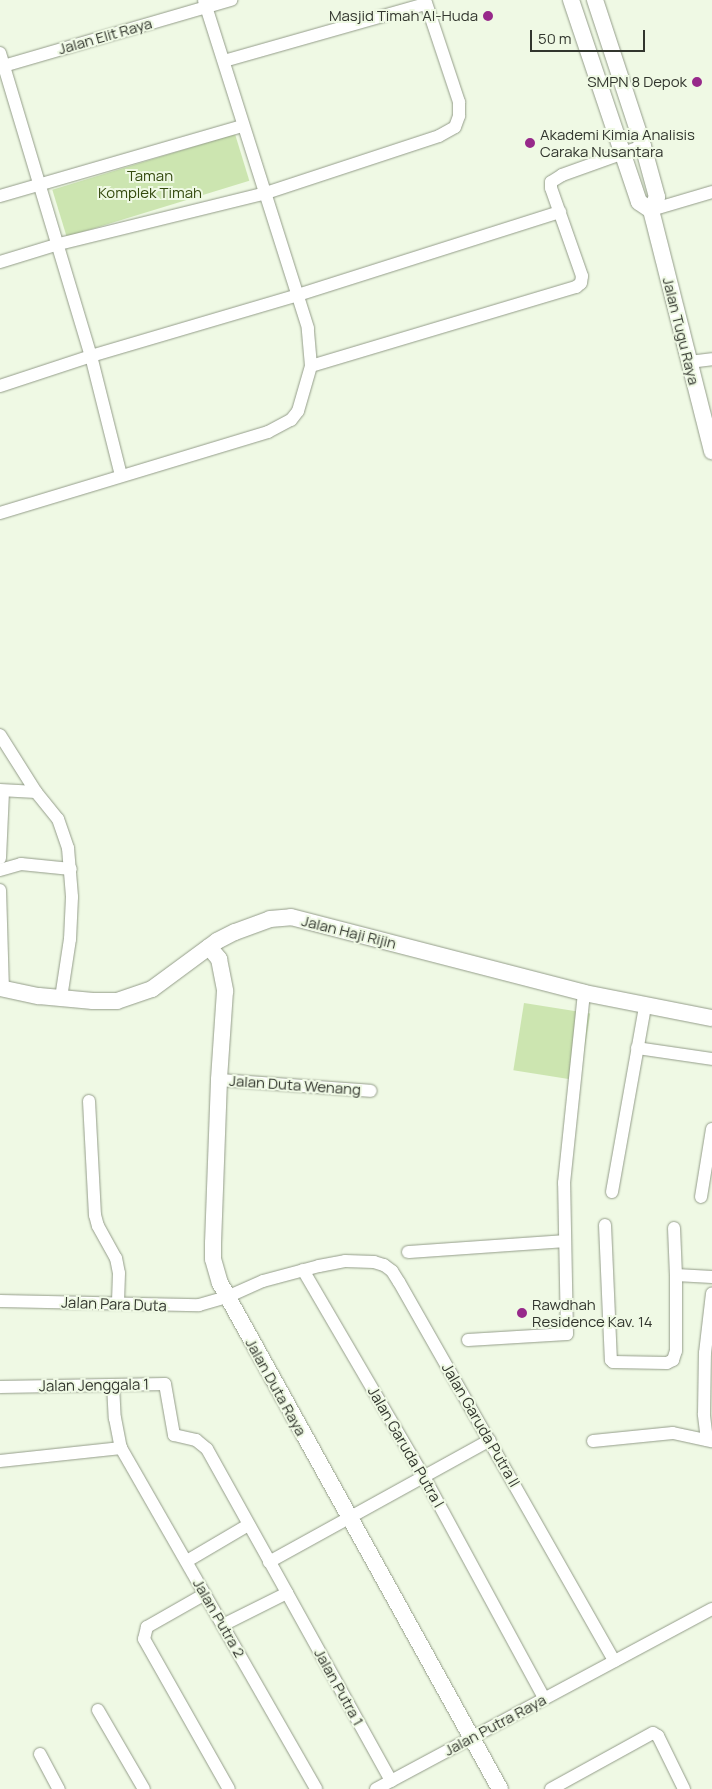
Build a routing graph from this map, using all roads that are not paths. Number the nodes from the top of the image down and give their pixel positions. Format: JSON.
{"nodes":[{"id":1,"x":231,"y":0,"type":"edge"},
{"id":2,"x":571,"y":0,"type":"edge"},
{"id":3,"x":595,"y":0,"type":"edge"},
{"id":4,"x":426,"y":2,"type":"edge"},
{"id":5,"x":205,"y":4,"type":"edge"},
{"id":6,"x":0,"y":53,"type":"edge"},
{"id":7,"x":224,"y":61,"type":"junction"},
{"id":8,"x":2,"y":67,"type":"edge"},
{"id":9,"x":243,"y":126,"type":"junction"},
{"id":10,"x":643,"y":146,"type":"junction"},
{"id":11,"x":623,"y":152,"type":"junction"},
{"id":12,"x":41,"y":185,"type":"junction"},
{"id":13,"x":712,"y":192,"type":"edge"},
{"id":14,"x":266,"y":193,"type":"junction"},
{"id":15,"x":0,"y":196,"type":"edge"},
{"id":16,"x":651,"y":210,"type":"junction"},
{"id":17,"x":560,"y":212,"type":"junction"},
{"id":18,"x":59,"y":244,"type":"junction"},
{"id":19,"x":0,"y":262,"type":"edge"},
{"id":20,"x":298,"y":295,"type":"junction"},
{"id":21,"x":91,"y":356,"type":"junction"},
{"id":22,"x":712,"y":359,"type":"edge"},
{"id":23,"x":689,"y":362,"type":"junction"},
{"id":24,"x":311,"y":366,"type":"junction"},
{"id":25,"x":0,"y":386,"type":"edge"},
{"id":26,"x":712,"y":451,"type":"edge"},
{"id":27,"x":121,"y":475,"type":"junction"},
{"id":28,"x":0,"y":513,"type":"edge"},
{"id":29,"x":0,"y":735,"type":"edge"},
{"id":30,"x":2,"y":790,"type":"edge"},
{"id":31,"x":36,"y":792,"type":"junction"},
{"id":32,"x":0,"y":858,"type":"edge"},
{"id":33,"x":71,"y":869,"type":"junction"},
{"id":34,"x":0,"y":870,"type":"edge"},
{"id":35,"x":0,"y":890,"type":"edge"},
{"id":36,"x":209,"y":947,"type":"junction"},
{"id":37,"x":2,"y":988,"type":"edge"},
{"id":38,"x":584,"y":993,"type":"junction"},
{"id":39,"x":61,"y":998,"type":"junction"},
{"id":40,"x":645,"y":1006,"type":"junction"},
{"id":41,"x":712,"y":1018,"type":"edge"},
{"id":42,"x":637,"y":1048,"type":"junction"},
{"id":43,"x":712,"y":1059,"type":"edge"},
{"id":44,"x":219,"y":1080,"type":"junction"},
{"id":45,"x":370,"y":1090,"type":"dead end"},
{"id":46,"x":89,"y":1101,"type":"dead end"},
{"id":47,"x":712,"y":1128,"type":"edge"},
{"id":48,"x":612,"y":1192,"type":"dead end"},
{"id":49,"x":701,"y":1197,"type":"dead end"},
{"id":50,"x":605,"y":1226,"type":"dead end"},
{"id":51,"x":674,"y":1228,"type":"dead end"},
{"id":52,"x":564,"y":1241,"type":"junction"},
{"id":53,"x":408,"y":1252,"type":"dead end"},
{"id":54,"x":303,"y":1270,"type":"junction"},
{"id":55,"x":676,"y":1275,"type":"junction"},
{"id":56,"x":712,"y":1277,"type":"edge"},
{"id":57,"x":712,"y":1293,"type":"edge"},
{"id":58,"x":227,"y":1297,"type":"junction"},
{"id":59,"x":0,"y":1301,"type":"edge"},
{"id":60,"x":118,"y":1303,"type":"junction"},
{"id":61,"x":468,"y":1340,"type":"dead end"},
{"id":62,"x":113,"y":1384,"type":"junction"},
{"id":63,"x":0,"y":1387,"type":"edge"},
{"id":64,"x":490,"y":1440,"type":"junction"},
{"id":65,"x":709,"y":1440,"type":"edge"},
{"id":66,"x":593,"y":1441,"type":"dead end"},
{"id":67,"x":202,"y":1444,"type":"joint"},
{"id":68,"x":121,"y":1448,"type":"junction"},
{"id":69,"x":0,"y":1461,"type":"edge"},
{"id":70,"x":423,"y":1475,"type":"junction"},
{"id":71,"x":349,"y":1518,"type":"junction"},
{"id":72,"x":248,"y":1525,"type":"junction"},
{"id":73,"x":187,"y":1561,"type":"junction"},
{"id":74,"x":270,"y":1562,"type":"junction"},
{"id":75,"x":287,"y":1593,"type":"junction"},
{"id":76,"x":204,"y":1594,"type":"junction"},
{"id":77,"x":712,"y":1609,"type":"edge"},
{"id":78,"x":223,"y":1625,"type":"junction"},
{"id":79,"x":614,"y":1661,"type":"junction"},
{"id":80,"x":544,"y":1698,"type":"junction"},
{"id":81,"x":98,"y":1710,"type":"dead end"},
{"id":82,"x":471,"y":1737,"type":"junction"},
{"id":83,"x":40,"y":1754,"type":"dead end"},
{"id":84,"x":391,"y":1780,"type":"junction"},
{"id":85,"x":59,"y":1789,"type":"edge"},
{"id":86,"x":144,"y":1789,"type":"edge"},
{"id":87,"x":229,"y":1789,"type":"edge"},
{"id":88,"x":316,"y":1789,"type":"edge"},
{"id":89,"x":376,"y":1789,"type":"edge"},
{"id":90,"x":500,"y":1789,"type":"edge"},
{"id":91,"x":551,"y":1789,"type":"edge"},
{"id":92,"x":684,"y":1789,"type":"edge"}],
"edges":[{"from":1,"to":5,"type":"street","name":"Jalan Elit Raya"},
{"from":2,"to":11,"type":"street","name":"Jalan Tugu Raya"},
{"from":3,"to":10,"type":"street","name":"Jalan Tugu Raya"},
{"from":4,"to":7,"type":"street"},
{"from":4,"to":14,"type":"street"},
{"from":5,"to":7,"type":"street"},
{"from":5,"to":8,"type":"street","name":"Jalan Elit Raya"},
{"from":6,"to":8,"type":"street"},
{"from":7,"to":9,"type":"street"},
{"from":8,"to":12,"type":"street"},
{"from":9,"to":12,"type":"street"},
{"from":9,"to":14,"type":"street"},
{"from":10,"to":11,"type":"street"},
{"from":10,"to":16,"type":"street","name":"Jalan Tugu Raya"},
{"from":11,"to":16,"type":"street","name":"Jalan Tugu Raya"},
{"from":11,"to":17,"type":"street"},
{"from":12,"to":15,"type":"street"},
{"from":12,"to":18,"type":"street"},
{"from":13,"to":16,"type":"street"},
{"from":14,"to":18,"type":"street"},
{"from":14,"to":20,"type":"street"},
{"from":16,"to":23,"type":"street","name":"Jalan Tugu Raya"},
{"from":17,"to":20,"type":"street"},
{"from":17,"to":24,"type":"street"},
{"from":18,"to":19,"type":"street"},
{"from":18,"to":21,"type":"street"},
{"from":20,"to":21,"type":"street"},
{"from":20,"to":24,"type":"street"},
{"from":21,"to":25,"type":"street"},
{"from":21,"to":27,"type":"street"},
{"from":22,"to":23,"type":"street"},
{"from":23,"to":26,"type":"street","name":"Jalan Tugu Raya"},
{"from":24,"to":27,"type":"street"},
{"from":27,"to":28,"type":"street"},
{"from":29,"to":31,"type":"street"},
{"from":30,"to":31,"type":"street"},
{"from":30,"to":32,"type":"street"},
{"from":31,"to":33,"type":"street"},
{"from":33,"to":34,"type":"street"},
{"from":33,"to":39,"type":"street"},
{"from":35,"to":37,"type":"street"},
{"from":36,"to":38,"type":"street","name":"Jalan Haji Rijin"},
{"from":36,"to":39,"type":"street","name":"Jalan Haji Rijin"},
{"from":36,"to":44,"type":"street","name":"Jalan Duta Raya"},
{"from":37,"to":39,"type":"street","name":"Jalan Haji Rijin"},
{"from":38,"to":40,"type":"street","name":"Jalan Haji Rijin"},
{"from":38,"to":52,"type":"street"},
{"from":40,"to":41,"type":"street","name":"Jalan Haji Rijin"},
{"from":40,"to":42,"type":"street"},
{"from":42,"to":43,"type":"street"},
{"from":42,"to":48,"type":"street"},
{"from":44,"to":45,"type":"street","name":"Jalan Duta Wenang"},
{"from":44,"to":58,"type":"street","name":"Jalan Duta Raya"},
{"from":46,"to":60,"type":"street"},
{"from":47,"to":49,"type":"street"},
{"from":50,"to":55,"type":"street"},
{"from":51,"to":55,"type":"street"},
{"from":52,"to":53,"type":"street"},
{"from":52,"to":61,"type":"street"},
{"from":54,"to":58,"type":"street"},
{"from":54,"to":64,"type":"street","name":"Jalan Garuda Putra II"},
{"from":54,"to":70,"type":"street","name":"Jalan Garuda Putra I"},
{"from":55,"to":56,"type":"street"},
{"from":57,"to":65,"type":"street"},
{"from":58,"to":60,"type":"street","name":"Jalan Para Duta"},
{"from":58,"to":71,"type":"street","name":"Jalan Duta Raya"},
{"from":59,"to":60,"type":"street","name":"Jalan Para Duta"},
{"from":62,"to":63,"type":"street","name":"Jalan Jenggala 1"},
{"from":62,"to":67,"type":"street","name":"Jalan Jenggala 1"},
{"from":62,"to":68,"type":"street","name":"Jalan Putra 2"},
{"from":64,"to":70,"type":"street"},
{"from":64,"to":79,"type":"street","name":"Jalan Garuda Putra II"},
{"from":65,"to":66,"type":"street"},
{"from":67,"to":72,"type":"street","name":"Jalan Putra 1"},
{"from":68,"to":69,"type":"street"},
{"from":68,"to":73,"type":"street","name":"Jalan Putra 2"},
{"from":70,"to":71,"type":"street"},
{"from":70,"to":80,"type":"street","name":"Jalan Garuda Putra I"},
{"from":71,"to":74,"type":"street"},
{"from":71,"to":82,"type":"street","name":"Jalan Duta Raya"},
{"from":72,"to":73,"type":"street"},
{"from":72,"to":74,"type":"street","name":"Jalan Putra 1"},
{"from":73,"to":76,"type":"street","name":"Jalan Putra 2"},
{"from":74,"to":75,"type":"street","name":"Jalan Putra 1"},
{"from":75,"to":78,"type":"street"},
{"from":75,"to":84,"type":"street","name":"Jalan Putra 1"},
{"from":76,"to":78,"type":"street","name":"Jalan Putra 2"},
{"from":76,"to":87,"type":"street"},
{"from":77,"to":79,"type":"street","name":"Jalan Putra Raya"},
{"from":78,"to":88,"type":"street","name":"Jalan Putra 2"},
{"from":79,"to":80,"type":"street","name":"Jalan Putra Raya"},
{"from":80,"to":82,"type":"street","name":"Jalan Putra Raya"},
{"from":81,"to":86,"type":"street"},
{"from":82,"to":84,"type":"street","name":"Jalan Putra Raya"},
{"from":82,"to":90,"type":"street","name":"Jalan Duta Raya"},
{"from":83,"to":85,"type":"street"},
{"from":84,"to":89,"type":"street","name":"Jalan Putra Raya"},
{"from":91,"to":92,"type":"street"}]}
